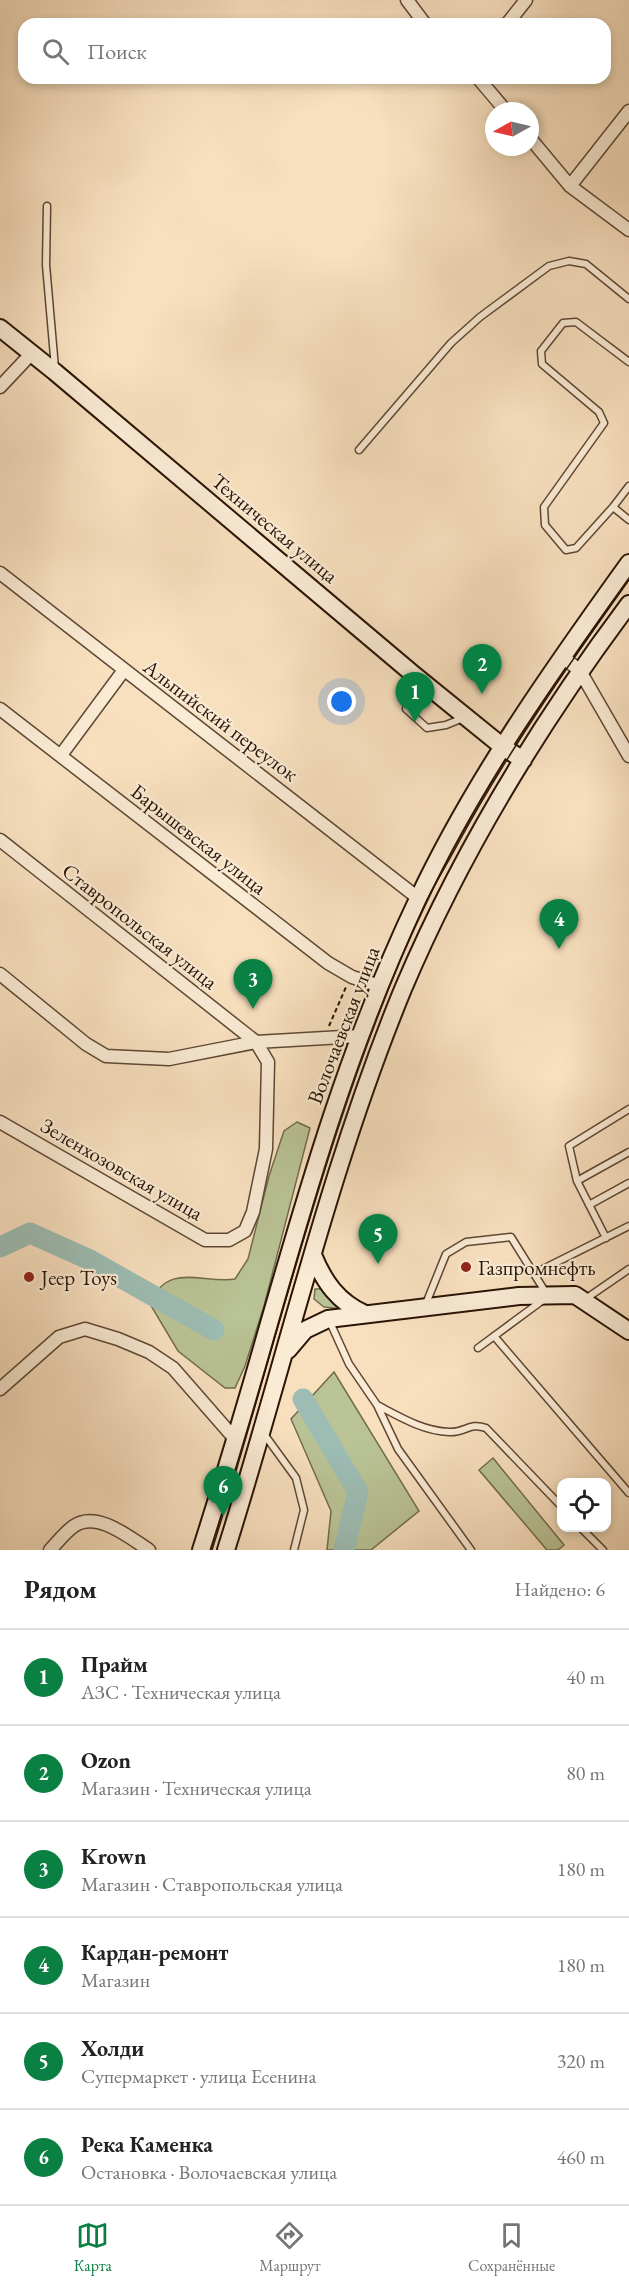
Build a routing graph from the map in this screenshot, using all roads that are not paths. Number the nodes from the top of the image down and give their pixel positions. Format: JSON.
{"nodes":[{"id":1,"x":407,"y":0,"type":"edge"},
{"id":2,"x":526,"y":0,"type":"edge"},
{"id":3,"x":420,"y":18,"type":"edge"},
{"id":4,"x":512,"y":18,"type":"edge"},
{"id":5,"x":483,"y":84,"type":"edge"},
{"id":6,"x":498,"y":102,"type":"edge"},
{"id":7,"x":629,"y":111,"type":"edge"},
{"id":8,"x":539,"y":149,"type":"edge"},
{"id":9,"x":570,"y":186,"type":"junction"},
{"id":10,"x":47,"y":206,"type":"dead end"},
{"id":11,"x":629,"y":230,"type":"edge"},
{"id":12,"x":629,"y":299,"type":"edge"},
{"id":13,"x":0,"y":328,"type":"edge"},
{"id":14,"x":32,"y":354,"type":"junction"},
{"id":15,"x":629,"y":362,"type":"edge"},
{"id":16,"x":55,"y":372,"type":"junction"},
{"id":17,"x":0,"y":387,"type":"edge"},
{"id":18,"x":359,"y":450,"type":"dead end"},
{"id":19,"x":629,"y":486,"type":"edge"},
{"id":20,"x":613,"y":507,"type":"junction"},
{"id":21,"x":629,"y":520,"type":"edge"},
{"id":22,"x":629,"y":563,"type":"edge"},
{"id":23,"x":0,"y":573,"type":"edge"},
{"id":24,"x":629,"y":604,"type":"edge"},
{"id":25,"x":563,"y":657,"type":"junction"},
{"id":26,"x":124,"y":670,"type":"junction"},
{"id":27,"x":580,"y":671,"type":"junction"},
{"id":28,"x":413,"y":674,"type":"junction"},
{"id":29,"x":0,"y":710,"type":"edge"},
{"id":30,"x":467,"y":717,"type":"junction"},
{"id":31,"x":503,"y":747,"type":"junction"},
{"id":32,"x":62,"y":755,"type":"junction"},
{"id":33,"x":629,"y":756,"type":"edge"},
{"id":34,"x":523,"y":760,"type":"junction"},
{"id":35,"x":0,"y":840,"type":"edge"},
{"id":36,"x":418,"y":898,"type":"junction"},
{"id":37,"x":0,"y":974,"type":"edge"},
{"id":38,"x":380,"y":986,"type":"junction"},
{"id":39,"x":360,"y":1036,"type":"junction"},
{"id":40,"x":256,"y":1042,"type":"junction"},
{"id":41,"x":629,"y":1109,"type":"edge"},
{"id":42,"x":0,"y":1122,"type":"edge"},
{"id":43,"x":629,"y":1152,"type":"edge"},
{"id":44,"x":577,"y":1181,"type":"junction"},
{"id":45,"x":629,"y":1183,"type":"edge"},
{"id":46,"x":589,"y":1205,"type":"junction"},
{"id":47,"x":629,"y":1227,"type":"edge"},
{"id":48,"x":606,"y":1238,"type":"junction"},
{"id":49,"x":313,"y":1255,"type":"junction"},
{"id":50,"x":629,"y":1269,"type":"edge"},
{"id":51,"x":535,"y":1273,"type":"junction"},
{"id":52,"x":548,"y":1296,"type":"junction"},
{"id":53,"x":583,"y":1301,"type":"junction"},
{"id":54,"x":425,"y":1306,"type":"junction"},
{"id":55,"x":366,"y":1314,"type":"junction"},
{"id":56,"x":328,"y":1319,"type":"junction"},
{"id":57,"x":629,"y":1331,"type":"edge"},
{"id":58,"x":494,"y":1336,"type":"junction"},
{"id":59,"x":262,"y":1348,"type":"junction"},
{"id":60,"x":478,"y":1348,"type":"dead end"},
{"id":61,"x":285,"y":1353,"type":"junction"},
{"id":62,"x":0,"y":1389,"type":"edge"},
{"id":63,"x":377,"y":1404,"type":"junction"},
{"id":64,"x":262,"y":1432,"type":"junction"},
{"id":65,"x":236,"y":1439,"type":"junction"},
{"id":66,"x":629,"y":1493,"type":"edge"},
{"id":67,"x":557,"y":1503,"type":"edge"},
{"id":68,"x":586,"y":1532,"type":"edge"},
{"id":69,"x":50,"y":1550,"type":"edge"},
{"id":70,"x":149,"y":1550,"type":"edge"},
{"id":71,"x":201,"y":1550,"type":"edge"},
{"id":72,"x":226,"y":1550,"type":"edge"},
{"id":73,"x":294,"y":1550,"type":"edge"},
{"id":74,"x":471,"y":1550,"type":"edge"},
{"id":75,"x":603,"y":1550,"type":"edge"}],
"edges":[{"from":1,"to":3,"type":"street"},
{"from":2,"to":4,"type":"street"},
{"from":5,"to":6,"type":"street"},
{"from":7,"to":9,"type":"street"},
{"from":8,"to":9,"type":"street"},
{"from":9,"to":11,"type":"street"},
{"from":10,"to":16,"type":"lane"},
{"from":12,"to":18,"type":"lane"},
{"from":13,"to":14,"type":"main road","name":"Техническая улица"},
{"from":14,"to":16,"type":"main road","name":"Техническая улица"},
{"from":14,"to":17,"type":"street"},
{"from":15,"to":20,"type":"lane"},
{"from":16,"to":28,"type":"main road","name":"Техническая улица"},
{"from":19,"to":20,"type":"lane"},
{"from":20,"to":21,"type":"lane"},
{"from":22,"to":25,"type":"main road","name":"Волочаевская улица"},
{"from":23,"to":26,"type":"street","name":"Альпийский переулок"},
{"from":24,"to":27,"type":"main road","name":"Волочаевская улица"},
{"from":25,"to":27,"type":"street"},
{"from":25,"to":31,"type":"main road","name":"Волочаевская улица"},
{"from":26,"to":32,"type":"street"},
{"from":26,"to":36,"type":"street","name":"Альпийский переулок"},
{"from":27,"to":33,"type":"street"},
{"from":27,"to":34,"type":"main road","name":"Волочаевская улица"},
{"from":28,"to":30,"type":"main road","name":"Техническая улица"},
{"from":28,"to":30,"type":"lane"},
{"from":29,"to":32,"type":"street","name":"Барышевская улица"},
{"from":30,"to":31,"type":"main road","name":"Техническая улица"},
{"from":31,"to":34,"type":"main road","name":"Техническая улица"},
{"from":31,"to":36,"type":"main road","name":"Волочаевская улица"},
{"from":32,"to":38,"type":"street","name":"Барышевская улица"},
{"from":34,"to":49,"type":"main road","name":"Волочаевская улица"},
{"from":35,"to":40,"type":"street","name":"Ставропольская улица"},
{"from":36,"to":38,"type":"main road","name":"Волочаевская улица"},
{"from":37,"to":40,"type":"street"},
{"from":38,"to":39,"type":"main road","name":"Волочаевская улица"},
{"from":39,"to":40,"type":"street"},
{"from":39,"to":59,"type":"main road","name":"Волочаевская улица"},
{"from":40,"to":42,"type":"street","name":"Зеленхозовская улица"},
{"from":41,"to":44,"type":"lane"},
{"from":43,"to":44,"type":"lane"},
{"from":44,"to":46,"type":"lane"},
{"from":45,"to":46,"type":"lane"},
{"from":46,"to":48,"type":"lane"},
{"from":47,"to":48,"type":"lane"},
{"from":48,"to":51,"type":"lane"},
{"from":49,"to":55,"type":"main road"},
{"from":49,"to":61,"type":"main road","name":"Волочаевская улица"},
{"from":50,"to":53,"type":"lane"},
{"from":51,"to":52,"type":"lane"},
{"from":51,"to":54,"type":"lane"},
{"from":52,"to":53,"type":"main road"},
{"from":52,"to":54,"type":"main road"},
{"from":52,"to":58,"type":"lane"},
{"from":53,"to":57,"type":"main road"},
{"from":54,"to":55,"type":"main road"},
{"from":55,"to":56,"type":"main road"},
{"from":56,"to":61,"type":"main road"},
{"from":56,"to":63,"type":"lane"},
{"from":58,"to":60,"type":"lane"},
{"from":58,"to":66,"type":"lane"},
{"from":59,"to":61,"type":"main road"},
{"from":59,"to":65,"type":"main road","name":"Волочаевская улица"},
{"from":61,"to":64,"type":"main road","name":"Волочаевская улица"},
{"from":62,"to":65,"type":"street"},
{"from":63,"to":67,"type":"lane"},
{"from":63,"to":74,"type":"lane"},
{"from":64,"to":72,"type":"main road","name":"Волочаевская улица"},
{"from":64,"to":73,"type":"lane"},
{"from":65,"to":71,"type":"main road","name":"Волочаевская улица"},
{"from":68,"to":75,"type":"lane"},
{"from":69,"to":70,"type":"street"}]}
